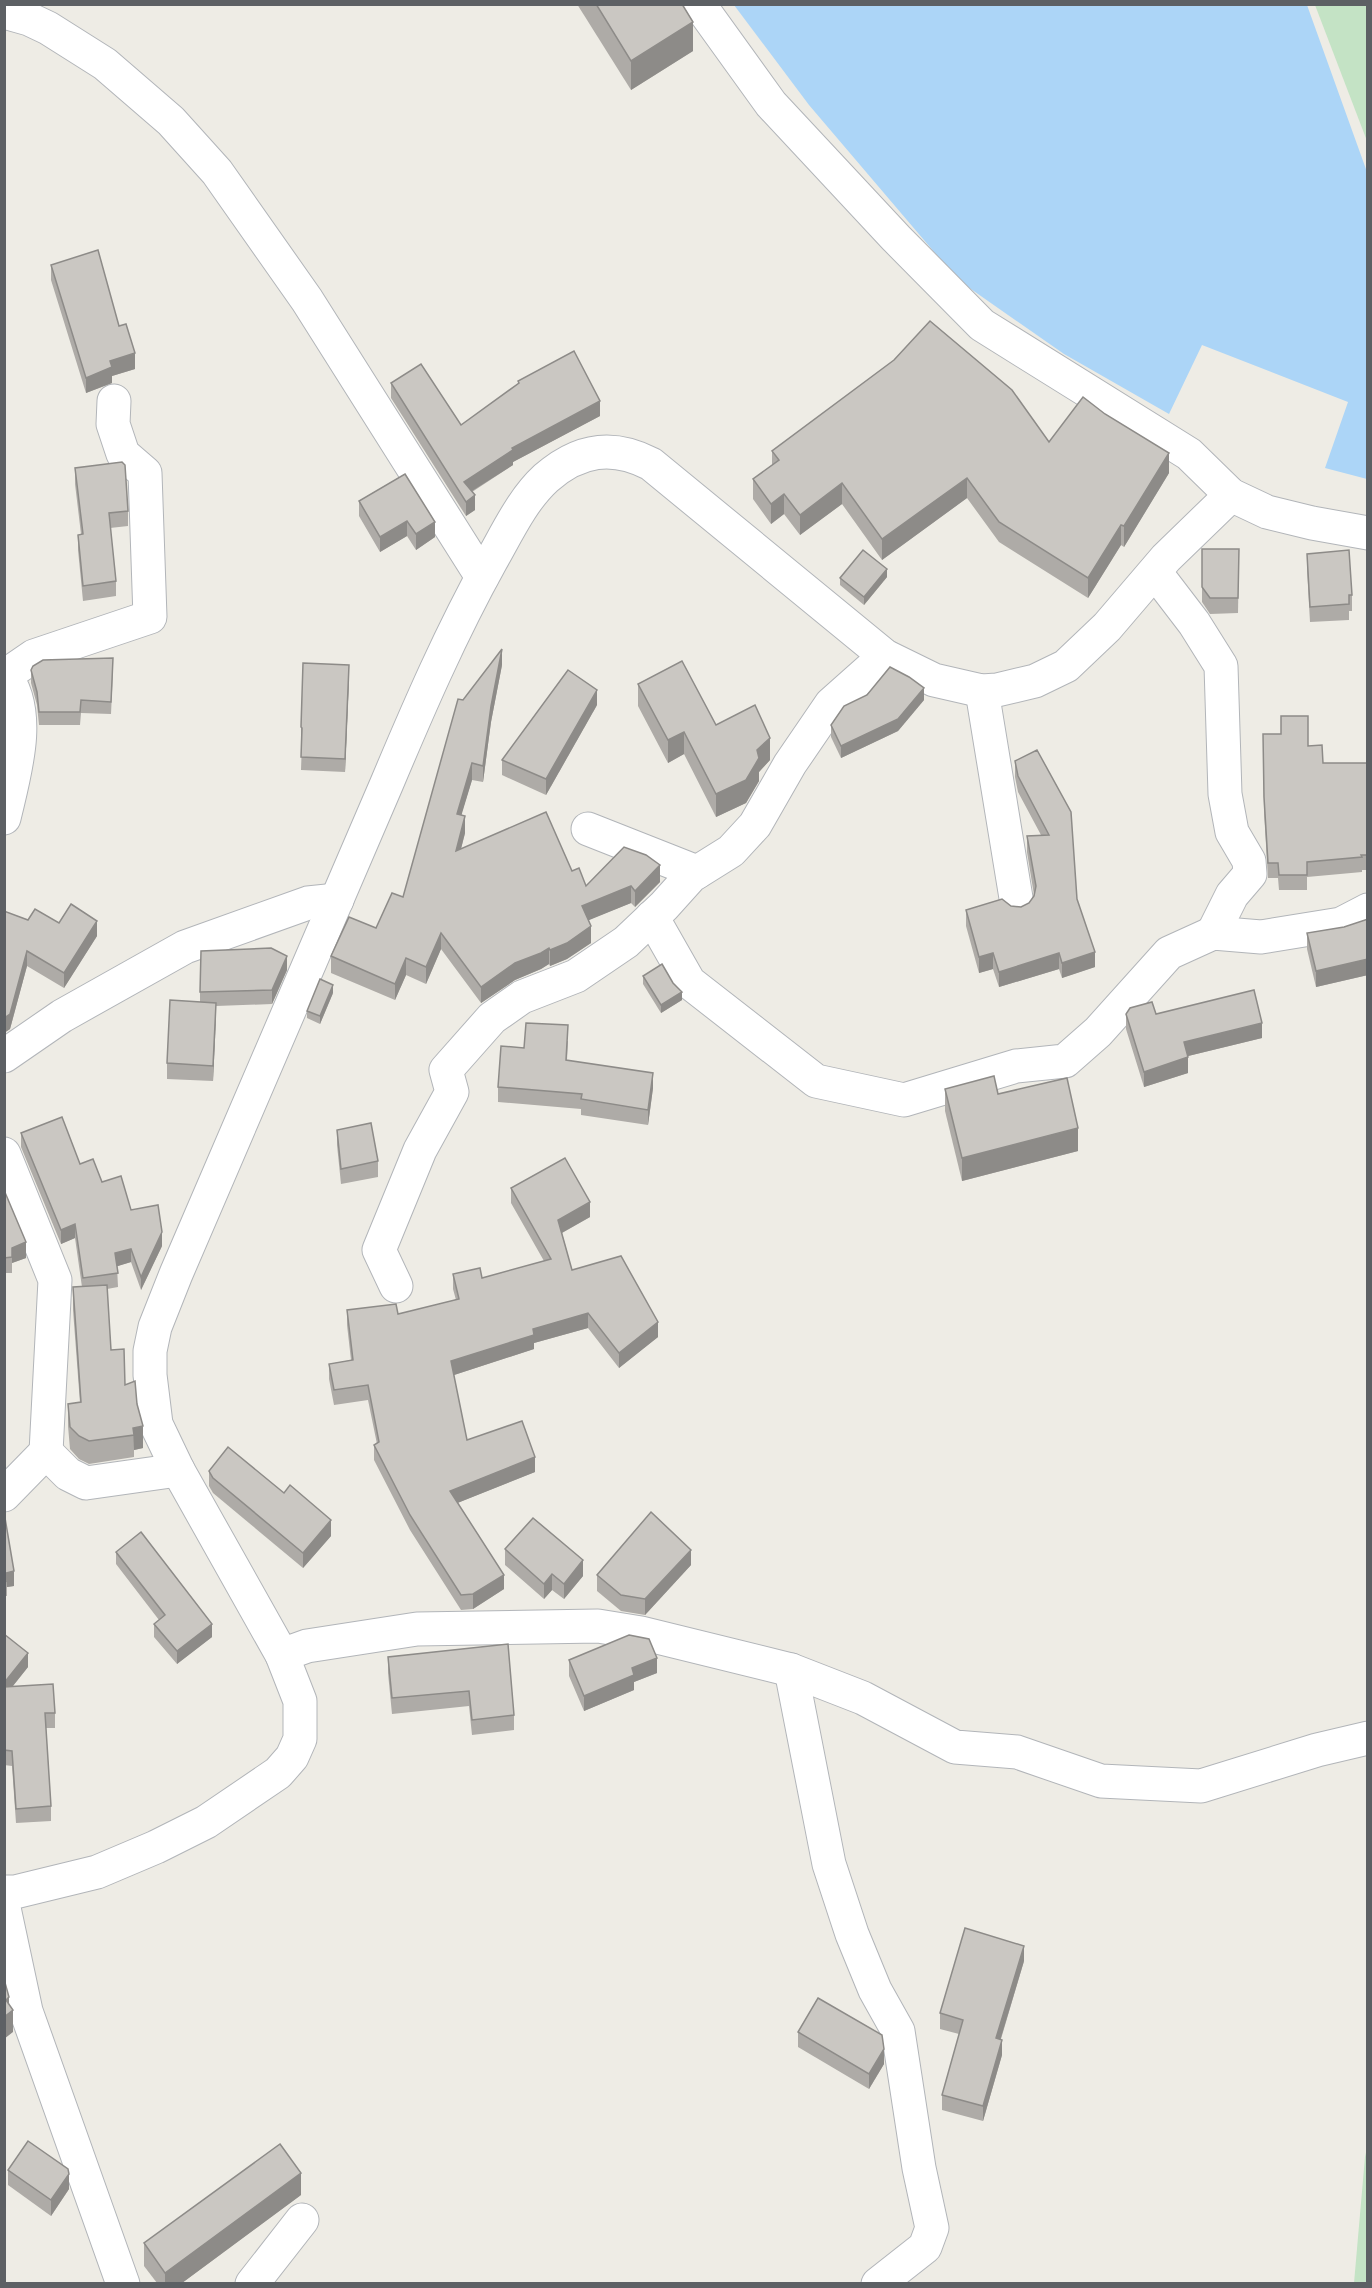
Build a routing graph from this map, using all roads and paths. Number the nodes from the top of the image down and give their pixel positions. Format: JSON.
{"nodes":[{"id":1,"x":699,"y":4,"type":"edge"},
{"id":2,"x":4,"y":12,"type":"edge"},
{"id":3,"x":46,"y":16,"type":"edge"},
{"id":4,"x":114,"y":401,"type":"dead end"},
{"id":5,"x":1231,"y":495,"type":"junction"},
{"id":6,"x":1368,"y":533,"type":"edge"},
{"id":7,"x":1155,"y":572,"type":"junction"},
{"id":8,"x":482,"y":577,"type":"junction"},
{"id":9,"x":885,"y":656,"type":"junction"},
{"id":10,"x":5,"y":675,"type":"edge"},
{"id":11,"x":982,"y":691,"type":"junction"},
{"id":12,"x":4,"y":818,"type":"edge"},
{"id":13,"x":588,"y":829,"type":"dead end"},
{"id":14,"x":697,"y":872,"type":"junction"},
{"id":15,"x":337,"y":900,"type":"junction"},
{"id":16,"x":1017,"y":904,"type":"edge"},
{"id":17,"x":1368,"y":910,"type":"edge"},
{"id":18,"x":652,"y":917,"type":"junction"},
{"id":19,"x":1213,"y":933,"type":"junction"},
{"id":20,"x":4,"y":1056,"type":"edge"},
{"id":21,"x":4,"y":1154,"type":"edge"},
{"id":22,"x":396,"y":1286,"type":"dead end"},
{"id":23,"x":46,"y":1452,"type":"junction"},
{"id":24,"x":178,"y":1470,"type":"junction"},
{"id":25,"x":4,"y":1495,"type":"edge"},
{"id":26,"x":282,"y":1655,"type":"junction"},
{"id":27,"x":791,"y":1670,"type":"junction"},
{"id":28,"x":1368,"y":1738,"type":"edge"},
{"id":29,"x":4,"y":1892,"type":"edge"},
{"id":30,"x":4,"y":1908,"type":"edge"},
{"id":31,"x":302,"y":2220,"type":"dead end"},
{"id":32,"x":123,"y":2283,"type":"edge"},
{"id":33,"x":252,"y":2283,"type":"edge"},
{"id":34,"x":878,"y":2283,"type":"edge"}],
"edges":[{"from":1,"to":5,"type":"street"},
{"from":2,"to":3,"type":"street"},
{"from":3,"to":8,"type":"street"},
{"from":4,"to":10,"type":"street"},
{"from":5,"to":6,"type":"street"},
{"from":5,"to":7,"type":"street"},
{"from":7,"to":11,"type":"street"},
{"from":7,"to":19,"type":"street"},
{"from":8,"to":9,"type":"street"},
{"from":8,"to":15,"type":"street"},
{"from":9,"to":11,"type":"street"},
{"from":9,"to":14,"type":"street"},
{"from":10,"to":12,"type":"street"},
{"from":11,"to":16,"type":"street"},
{"from":13,"to":14,"type":"street"},
{"from":14,"to":18,"type":"street"},
{"from":15,"to":20,"type":"street"},
{"from":15,"to":24,"type":"street"},
{"from":17,"to":19,"type":"street"},
{"from":18,"to":19,"type":"street"},
{"from":18,"to":22,"type":"street"},
{"from":21,"to":23,"type":"street"},
{"from":23,"to":24,"type":"street"},
{"from":23,"to":25,"type":"street"},
{"from":24,"to":26,"type":"street"},
{"from":26,"to":27,"type":"street"},
{"from":26,"to":29,"type":"street"},
{"from":27,"to":28,"type":"street"},
{"from":27,"to":34,"type":"street"},
{"from":30,"to":32,"type":"street"},
{"from":31,"to":33,"type":"street"}]}
